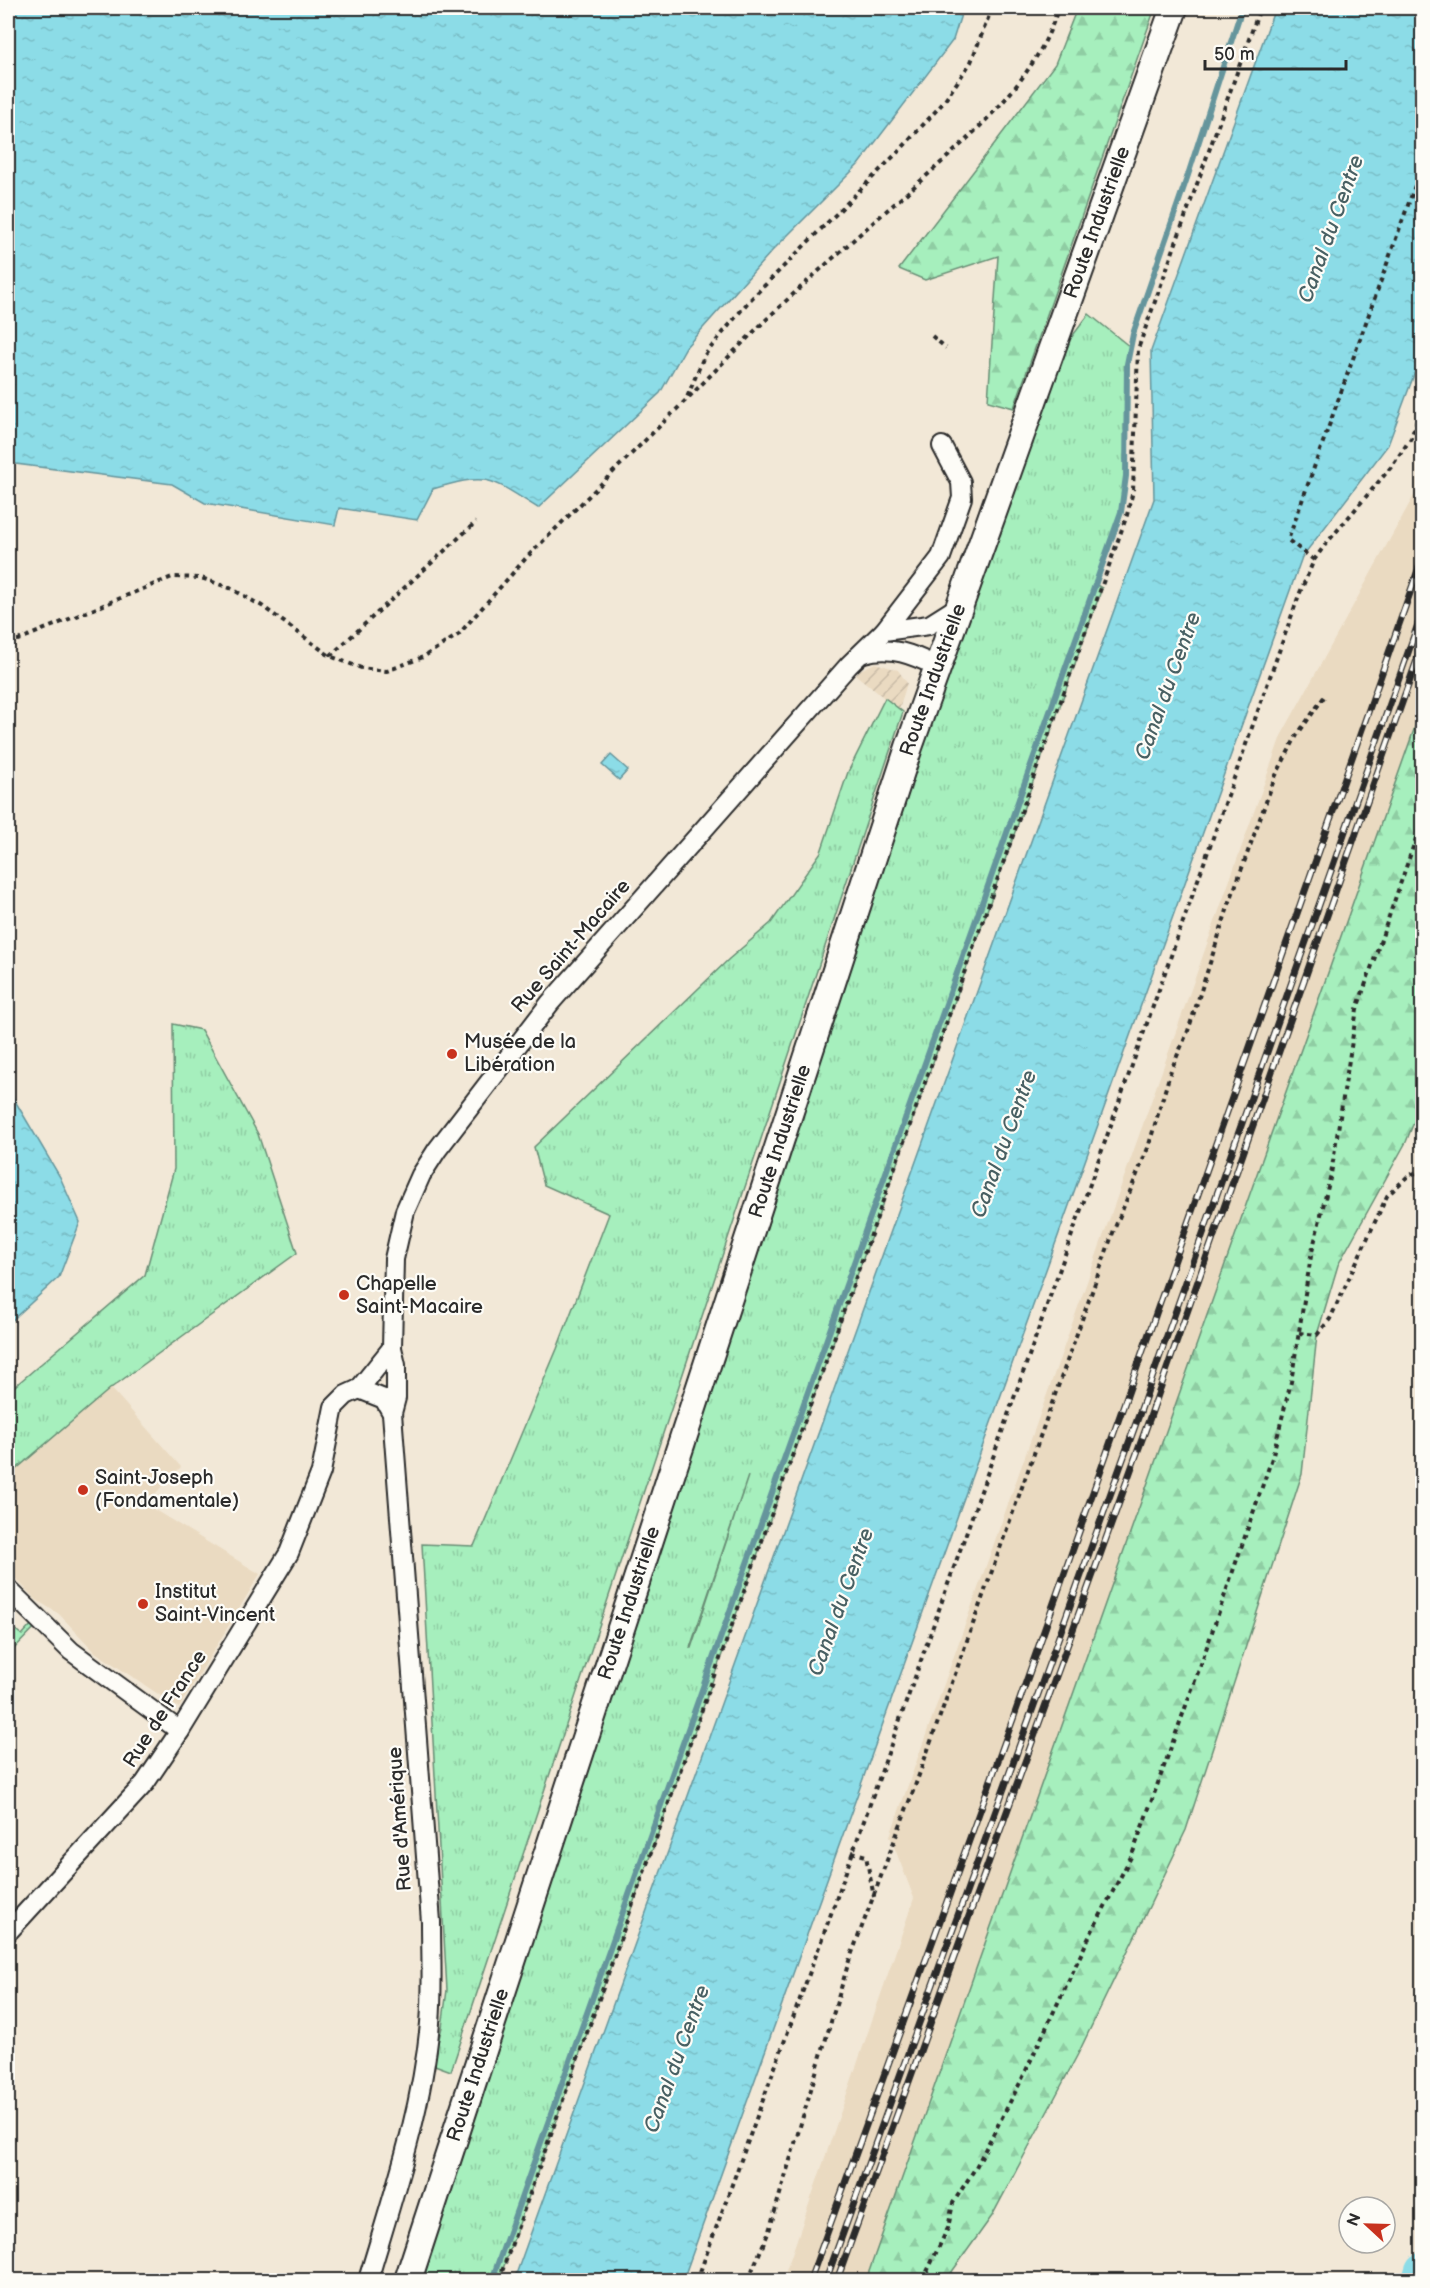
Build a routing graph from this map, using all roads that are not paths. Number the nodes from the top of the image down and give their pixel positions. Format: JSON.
{"nodes":[{"id":1,"x":1174,"y":8,"type":"edge"},
{"id":2,"x":942,"y":446,"type":"dead end"},
{"id":3,"x":959,"y":606,"type":"junction"},
{"id":4,"x":884,"y":631,"type":"junction"},
{"id":5,"x":864,"y":653,"type":"junction"},
{"id":6,"x":938,"y":667,"type":"junction"},
{"id":7,"x":392,"y":1348,"type":"junction"},
{"id":8,"x":359,"y":1389,"type":"junction"},
{"id":9,"x":392,"y":1413,"type":"junction"},
{"id":10,"x":8,"y":1589,"type":"edge"},
{"id":11,"x":180,"y":1731,"type":"junction"},
{"id":12,"x":8,"y":1932,"type":"edge"},
{"id":13,"x":368,"y":2280,"type":"edge"},
{"id":14,"x":408,"y":2280,"type":"edge"}],
"edges":[{"from":1,"to":3,"type":"main road","name":"Route Industrielle"},
{"from":2,"to":4,"type":"street","name":"Rue Saint-Macaire"},
{"from":3,"to":4,"type":"street"},
{"from":3,"to":6,"type":"main road","name":"Route Industrielle"},
{"from":4,"to":5,"type":"street","name":"Rue Saint-Macaire"},
{"from":5,"to":6,"type":"street"},
{"from":5,"to":7,"type":"street","name":"Rue Saint-Macaire"},
{"from":6,"to":14,"type":"main road","name":"Route Industrielle"},
{"from":7,"to":8,"type":"street","name":"Rue de France"},
{"from":7,"to":9,"type":"street","name":"Rue d'Amérique"},
{"from":8,"to":9,"type":"street"},
{"from":8,"to":11,"type":"street","name":"Rue de France"},
{"from":9,"to":13,"type":"street","name":"Rue d'Amérique"},
{"from":10,"to":11,"type":"street"},
{"from":11,"to":12,"type":"street","name":"Rue de France"}]}
